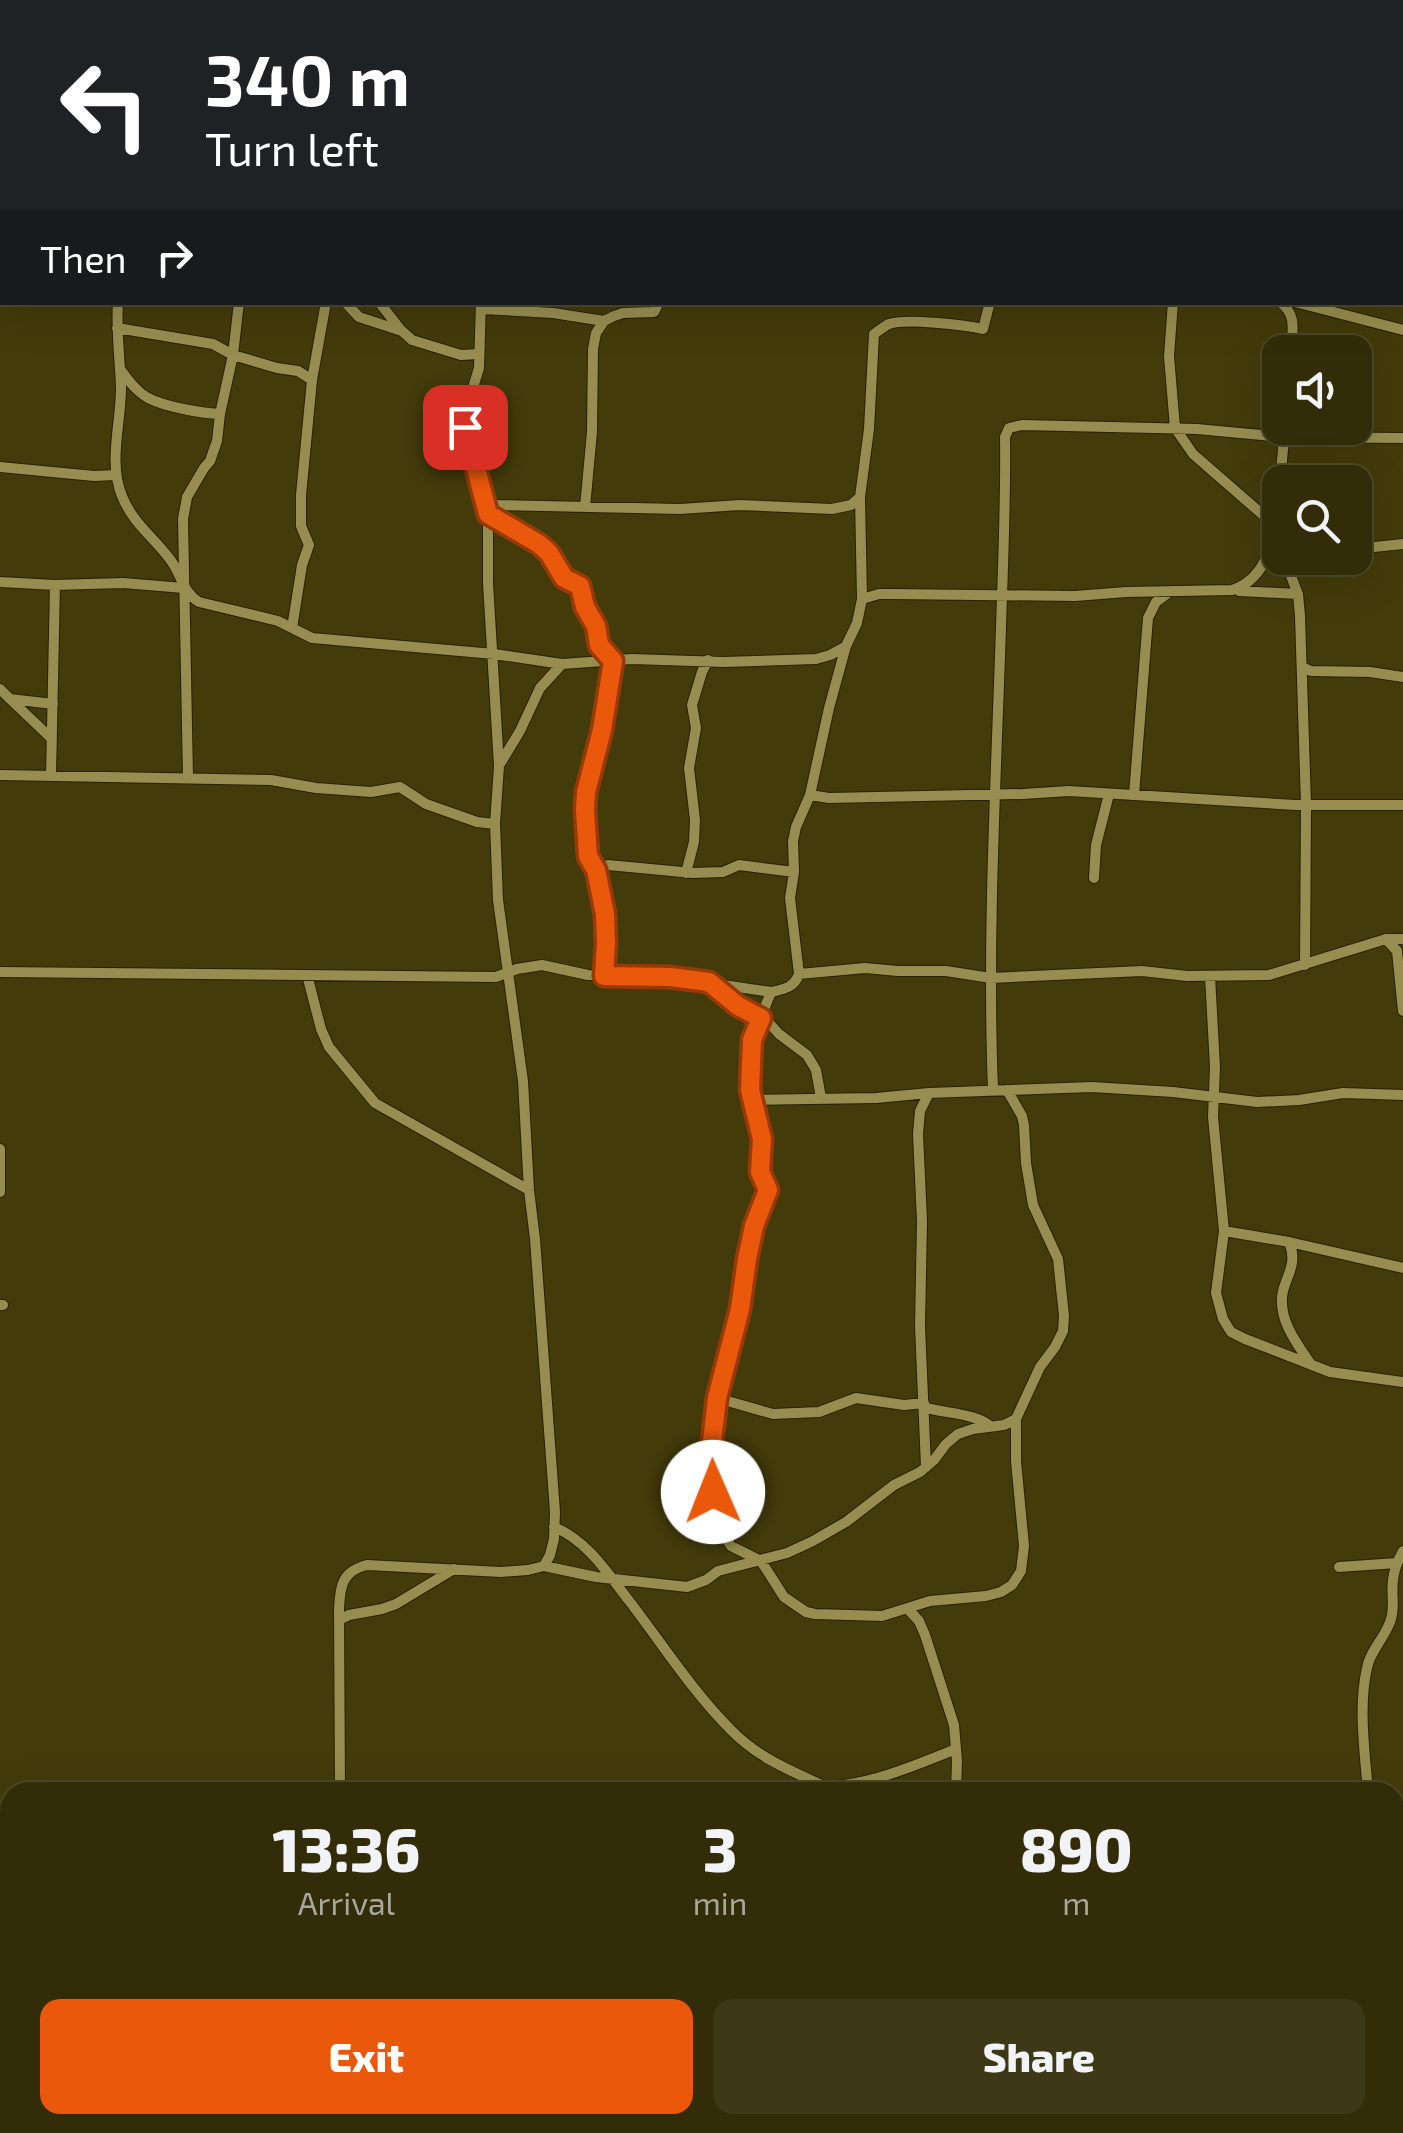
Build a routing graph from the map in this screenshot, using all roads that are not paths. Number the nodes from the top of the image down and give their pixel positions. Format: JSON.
{"nodes":[{"id":1,"x":118,"y":305,"type":"edge"},
{"id":2,"x":240,"y":305,"type":"edge"},
{"id":3,"x":325,"y":305,"type":"edge"},
{"id":4,"x":348,"y":305,"type":"edge"},
{"id":5,"x":381,"y":305,"type":"edge"},
{"id":6,"x":658,"y":305,"type":"edge"},
{"id":7,"x":989,"y":305,"type":"edge"},
{"id":8,"x":1172,"y":305,"type":"edge"},
{"id":9,"x":1284,"y":305,"type":"edge"},
{"id":10,"x":1307,"y":305,"type":"edge"},
{"id":11,"x":481,"y":306,"type":"edge"},
{"id":12,"x":604,"y":321,"type":"junction"},
{"id":13,"x":117,"y":328,"type":"junction"},
{"id":14,"x":1403,"y":330,"type":"edge"},
{"id":15,"x":402,"y":332,"type":"junction"},
{"id":16,"x":1292,"y":335,"type":"edge"},
{"id":17,"x":478,"y":354,"type":"junction"},
{"id":18,"x":233,"y":356,"type":"junction"},
{"id":19,"x":119,"y":368,"type":"junction"},
{"id":20,"x":312,"y":380,"type":"junction"},
{"id":21,"x":220,"y":414,"type":"junction"},
{"id":22,"x":1175,"y":428,"type":"junction"},
{"id":23,"x":1262,"y":431,"type":"edge"},
{"id":24,"x":1372,"y":436,"type":"edge"},
{"id":25,"x":1403,"y":438,"type":"edge"},
{"id":26,"x":0,"y":467,"type":"edge"},
{"id":27,"x":116,"y":475,"type":"junction"},
{"id":28,"x":860,"y":497,"type":"junction"},
{"id":29,"x":585,"y":507,"type":"junction"},
{"id":30,"x":487,"y":508,"type":"junction"},
{"id":31,"x":1262,"y":516,"type":"edge"},
{"id":32,"x":1403,"y":544,"type":"edge"},
{"id":33,"x":1372,"y":547,"type":"edge"},
{"id":34,"x":1262,"y":565,"type":"edge"},
{"id":35,"x":1291,"y":575,"type":"edge"},
{"id":36,"x":0,"y":582,"type":"edge"},
{"id":37,"x":55,"y":585,"type":"junction"},
{"id":38,"x":184,"y":588,"type":"junction"},
{"id":39,"x":1232,"y":590,"type":"junction"},
{"id":40,"x":1126,"y":592,"type":"junction"},
{"id":41,"x":1168,"y":593,"type":"junction"},
{"id":42,"x":1002,"y":594,"type":"junction"},
{"id":43,"x":1298,"y":594,"type":"junction"},
{"id":44,"x":862,"y":599,"type":"junction"},
{"id":45,"x":1148,"y":618,"type":"junction"},
{"id":46,"x":292,"y":628,"type":"junction"},
{"id":47,"x":846,"y":646,"type":"junction"},
{"id":48,"x":494,"y":654,"type":"junction"},
{"id":49,"x":708,"y":660,"type":"junction"},
{"id":50,"x":613,"y":661,"type":"junction"},
{"id":51,"x":562,"y":664,"type":"junction"},
{"id":52,"x":1302,"y":667,"type":"junction"},
{"id":53,"x":1403,"y":677,"type":"edge"},
{"id":54,"x":0,"y":689,"type":"edge"},
{"id":55,"x":10,"y":699,"type":"junction"},
{"id":56,"x":52,"y":704,"type":"junction"},
{"id":57,"x":52,"y":740,"type":"junction"},
{"id":58,"x":499,"y":766,"type":"junction"},
{"id":59,"x":0,"y":775,"type":"edge"},
{"id":60,"x":51,"y":776,"type":"junction"},
{"id":61,"x":188,"y":776,"type":"junction"},
{"id":62,"x":996,"y":794,"type":"junction"},
{"id":63,"x":1109,"y":794,"type":"junction"},
{"id":64,"x":810,"y":795,"type":"junction"},
{"id":65,"x":1134,"y":795,"type":"junction"},
{"id":66,"x":1306,"y":805,"type":"junction"},
{"id":67,"x":1403,"y":806,"type":"edge"},
{"id":68,"x":495,"y":824,"type":"junction"},
{"id":69,"x":596,"y":870,"type":"junction"},
{"id":70,"x":686,"y":872,"type":"junction"},
{"id":71,"x":794,"y":872,"type":"junction"},
{"id":72,"x":1094,"y":878,"type":"dead end"},
{"id":73,"x":1386,"y":939,"type":"junction"},
{"id":74,"x":1403,"y":939,"type":"edge"},
{"id":75,"x":1305,"y":965,"type":"junction"},
{"id":76,"x":0,"y":972,"type":"edge"},
{"id":77,"x":508,"y":972,"type":"junction"},
{"id":78,"x":307,"y":974,"type":"junction"},
{"id":79,"x":799,"y":974,"type":"junction"},
{"id":80,"x":604,"y":976,"type":"junction"},
{"id":81,"x":1210,"y":976,"type":"junction"},
{"id":82,"x":992,"y":978,"type":"junction"},
{"id":83,"x":709,"y":982,"type":"junction"},
{"id":84,"x":771,"y":992,"type":"junction"},
{"id":85,"x":1403,"y":1011,"type":"edge"},
{"id":86,"x":761,"y":1018,"type":"junction"},
{"id":87,"x":994,"y":1090,"type":"junction"},
{"id":88,"x":1008,"y":1090,"type":"junction"},
{"id":89,"x":930,"y":1093,"type":"junction"},
{"id":90,"x":1403,"y":1096,"type":"edge"},
{"id":91,"x":1214,"y":1097,"type":"junction"},
{"id":92,"x":821,"y":1098,"type":"junction"},
{"id":93,"x":753,"y":1100,"type":"junction"},
{"id":94,"x":0,"y":1149,"type":"edge"},
{"id":95,"x":529,"y":1190,"type":"junction"},
{"id":96,"x":0,"y":1192,"type":"edge"},
{"id":97,"x":1224,"y":1231,"type":"junction"},
{"id":98,"x":1289,"y":1242,"type":"junction"},
{"id":99,"x":1403,"y":1268,"type":"edge"},
{"id":100,"x":1310,"y":1364,"type":"junction"},
{"id":101,"x":1399,"y":1382,"type":"edge"},
{"id":102,"x":1403,"y":1392,"type":"edge"},
{"id":103,"x":717,"y":1398,"type":"junction"},
{"id":104,"x":924,"y":1405,"type":"junction"},
{"id":105,"x":1016,"y":1419,"type":"junction"},
{"id":106,"x":990,"y":1427,"type":"junction"},
{"id":107,"x":926,"y":1467,"type":"junction"},
{"id":108,"x":554,"y":1527,"type":"junction"},
{"id":109,"x":1403,"y":1551,"type":"edge"},
{"id":110,"x":761,"y":1561,"type":"junction"},
{"id":111,"x":1397,"y":1564,"type":"junction"},
{"id":112,"x":544,"y":1566,"type":"junction"},
{"id":113,"x":455,"y":1568,"type":"junction"},
{"id":114,"x":1338,"y":1568,"type":"dead end"},
{"id":115,"x":612,"y":1578,"type":"junction"},
{"id":116,"x":908,"y":1609,"type":"junction"},
{"id":117,"x":339,"y":1620,"type":"junction"},
{"id":118,"x":956,"y":1749,"type":"junction"},
{"id":119,"x":340,"y":1782,"type":"edge"},
{"id":120,"x":814,"y":1782,"type":"edge"},
{"id":121,"x":861,"y":1782,"type":"edge"},
{"id":122,"x":956,"y":1782,"type":"edge"},
{"id":123,"x":1368,"y":1782,"type":"edge"}],
"edges":[{"from":1,"to":13,"type":"street"},
{"from":2,"to":18,"type":"street"},
{"from":3,"to":20,"type":"street"},
{"from":4,"to":15,"type":"street"},
{"from":5,"to":15,"type":"street"},
{"from":6,"to":12,"type":"street"},
{"from":7,"to":28,"type":"street"},
{"from":8,"to":22,"type":"street"},
{"from":9,"to":16,"type":"street"},
{"from":10,"to":14,"type":"street"},
{"from":11,"to":12,"type":"street"},
{"from":11,"to":17,"type":"street"},
{"from":12,"to":29,"type":"street"},
{"from":13,"to":18,"type":"street"},
{"from":13,"to":19,"type":"street"},
{"from":15,"to":17,"type":"street"},
{"from":17,"to":30,"type":"street"},
{"from":18,"to":20,"type":"street"},
{"from":18,"to":21,"type":"street"},
{"from":19,"to":21,"type":"street"},
{"from":19,"to":27,"type":"street"},
{"from":20,"to":46,"type":"street"},
{"from":21,"to":38,"type":"street"},
{"from":22,"to":23,"type":"street"},
{"from":22,"to":31,"type":"street"},
{"from":22,"to":42,"type":"street"},
{"from":24,"to":25,"type":"street"},
{"from":26,"to":27,"type":"street"},
{"from":27,"to":38,"type":"street"},
{"from":28,"to":29,"type":"street"},
{"from":28,"to":44,"type":"street"},
{"from":29,"to":30,"type":"street"},
{"from":30,"to":48,"type":"street"},
{"from":30,"to":50,"type":"street"},
{"from":32,"to":33,"type":"street"},
{"from":34,"to":39,"type":"street"},
{"from":35,"to":43,"type":"street"},
{"from":36,"to":37,"type":"street"},
{"from":37,"to":38,"type":"street"},
{"from":37,"to":56,"type":"street"},
{"from":38,"to":46,"type":"street"},
{"from":38,"to":61,"type":"street"},
{"from":39,"to":41,"type":"street"},
{"from":39,"to":43,"type":"street"},
{"from":40,"to":41,"type":"street"},
{"from":40,"to":42,"type":"street"},
{"from":40,"to":45,"type":"street"},
{"from":41,"to":45,"type":"street"},
{"from":42,"to":44,"type":"street"},
{"from":42,"to":62,"type":"street"},
{"from":43,"to":52,"type":"street"},
{"from":44,"to":47,"type":"street"},
{"from":45,"to":65,"type":"street"},
{"from":46,"to":48,"type":"street"},
{"from":47,"to":49,"type":"street"},
{"from":47,"to":64,"type":"street"},
{"from":48,"to":51,"type":"street"},
{"from":48,"to":58,"type":"street"},
{"from":49,"to":50,"type":"street"},
{"from":49,"to":70,"type":"street"},
{"from":50,"to":51,"type":"street"},
{"from":50,"to":69,"type":"street"},
{"from":51,"to":58,"type":"street"},
{"from":52,"to":53,"type":"street"},
{"from":52,"to":66,"type":"street"},
{"from":54,"to":55,"type":"street"},
{"from":55,"to":56,"type":"street"},
{"from":55,"to":57,"type":"street"},
{"from":56,"to":57,"type":"street"},
{"from":57,"to":60,"type":"street"},
{"from":58,"to":68,"type":"street"},
{"from":59,"to":60,"type":"street"},
{"from":60,"to":61,"type":"street"},
{"from":61,"to":68,"type":"street"},
{"from":62,"to":63,"type":"street"},
{"from":62,"to":64,"type":"street"},
{"from":62,"to":82,"type":"street"},
{"from":63,"to":65,"type":"street"},
{"from":63,"to":72,"type":"street"},
{"from":64,"to":71,"type":"street"},
{"from":65,"to":66,"type":"street"},
{"from":66,"to":67,"type":"street"},
{"from":66,"to":75,"type":"street"},
{"from":68,"to":77,"type":"street"},
{"from":69,"to":70,"type":"street"},
{"from":69,"to":80,"type":"street"},
{"from":70,"to":71,"type":"street"},
{"from":71,"to":79,"type":"street"},
{"from":73,"to":74,"type":"street"},
{"from":73,"to":75,"type":"street"},
{"from":73,"to":85,"type":"street"},
{"from":75,"to":81,"type":"street"},
{"from":76,"to":78,"type":"street"},
{"from":77,"to":78,"type":"street"},
{"from":77,"to":80,"type":"street"},
{"from":77,"to":95,"type":"street"},
{"from":78,"to":95,"type":"street"},
{"from":79,"to":82,"type":"street"},
{"from":79,"to":84,"type":"street"},
{"from":80,"to":83,"type":"street"},
{"from":81,"to":82,"type":"street"},
{"from":81,"to":91,"type":"street"},
{"from":82,"to":87,"type":"street"},
{"from":83,"to":84,"type":"street"},
{"from":83,"to":86,"type":"street"},
{"from":84,"to":86,"type":"street"},
{"from":86,"to":92,"type":"street"},
{"from":86,"to":93,"type":"street"},
{"from":87,"to":88,"type":"street"},
{"from":87,"to":89,"type":"street"},
{"from":88,"to":91,"type":"street"},
{"from":88,"to":105,"type":"street"},
{"from":89,"to":92,"type":"street"},
{"from":89,"to":104,"type":"street"},
{"from":90,"to":91,"type":"street"},
{"from":91,"to":97,"type":"street"},
{"from":92,"to":93,"type":"street"},
{"from":93,"to":103,"type":"street"},
{"from":94,"to":96,"type":"street"},
{"from":95,"to":108,"type":"street"},
{"from":97,"to":98,"type":"street"},
{"from":97,"to":100,"type":"street"},
{"from":98,"to":99,"type":"street"},
{"from":98,"to":100,"type":"street"},
{"from":100,"to":101,"type":"street"},
{"from":101,"to":102,"type":"street"},
{"from":103,"to":104,"type":"street"},
{"from":103,"to":110,"type":"street"},
{"from":104,"to":106,"type":"street"},
{"from":104,"to":107,"type":"street"},
{"from":105,"to":106,"type":"street"},
{"from":105,"to":116,"type":"street"},
{"from":106,"to":107,"type":"street"},
{"from":107,"to":110,"type":"street"},
{"from":108,"to":112,"type":"street"},
{"from":108,"to":115,"type":"street"},
{"from":109,"to":111,"type":"street"},
{"from":110,"to":115,"type":"street"},
{"from":110,"to":116,"type":"street"},
{"from":111,"to":114,"type":"street"},
{"from":111,"to":123,"type":"street"},
{"from":112,"to":113,"type":"street"},
{"from":112,"to":115,"type":"street"},
{"from":113,"to":117,"type":"street"},
{"from":113,"to":117,"type":"street"},
{"from":115,"to":120,"type":"street"},
{"from":116,"to":118,"type":"street"},
{"from":117,"to":119,"type":"street"},
{"from":118,"to":121,"type":"street"},
{"from":118,"to":122,"type":"street"}]}
